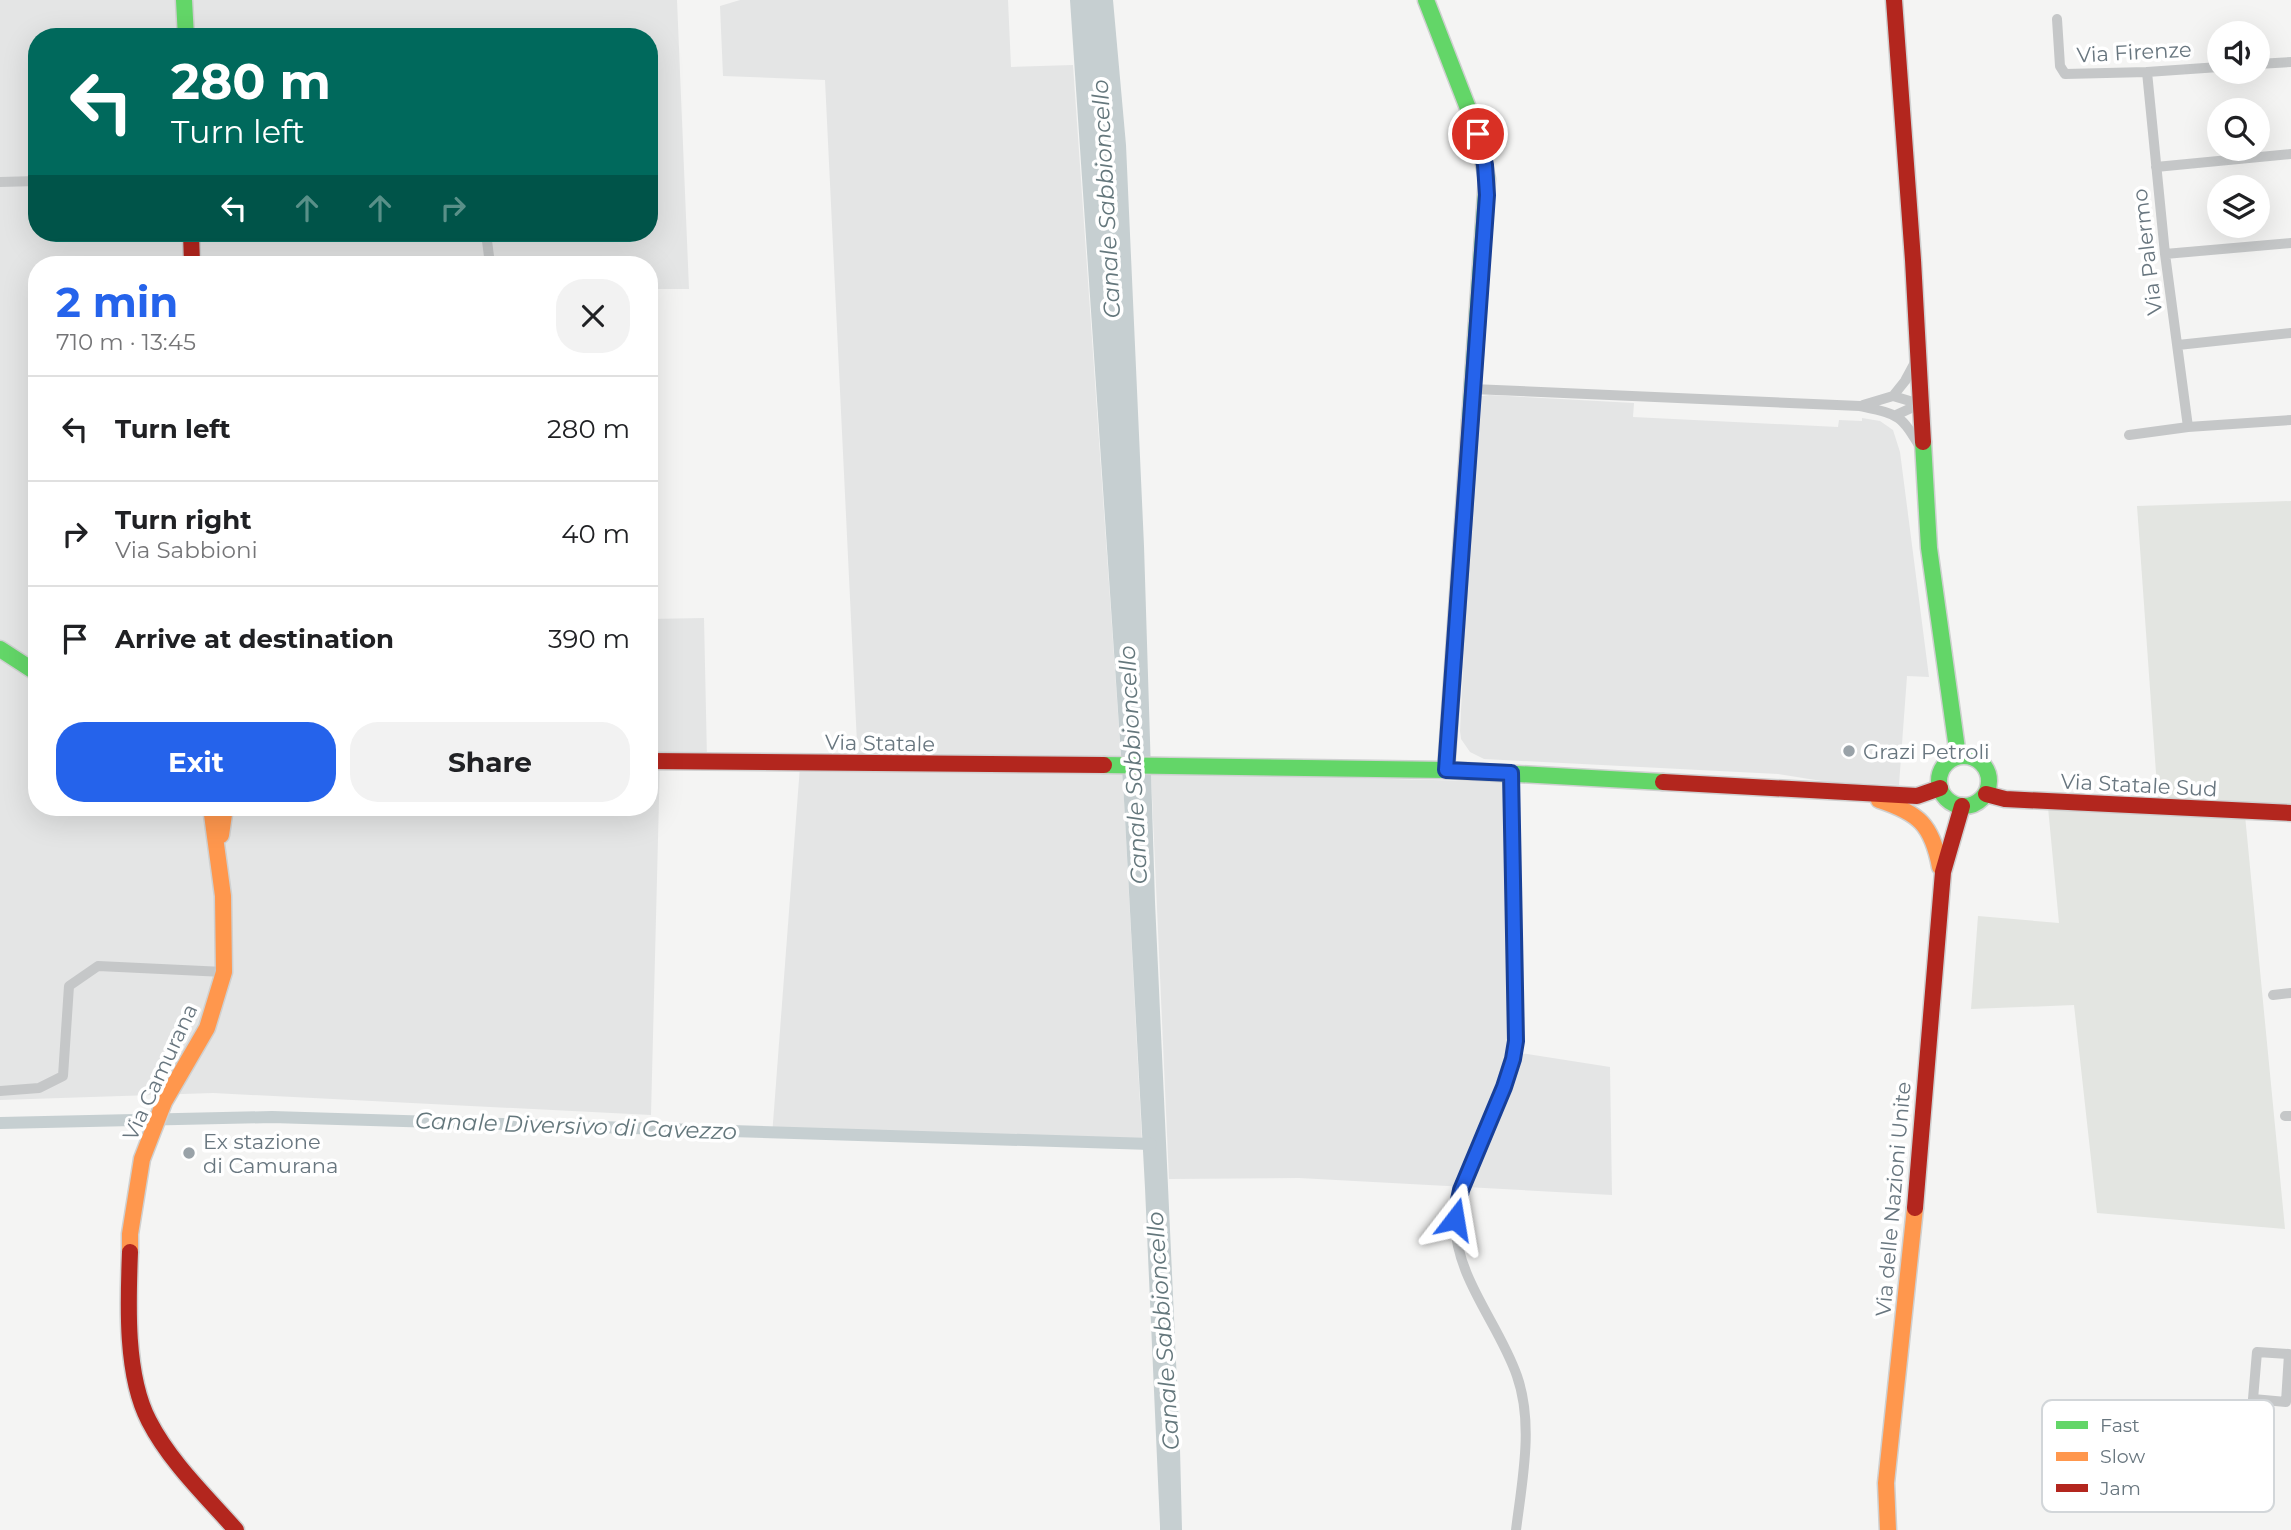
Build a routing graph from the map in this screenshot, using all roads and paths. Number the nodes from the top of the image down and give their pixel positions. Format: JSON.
{"nodes":[{"id":1,"x":184,"y":0,"type":"edge"},
{"id":2,"x":1426,"y":0,"type":"edge"},
{"id":3,"x":1894,"y":0,"type":"edge"},
{"id":4,"x":2057,"y":19,"type":"dead end"},
{"id":5,"x":186,"y":28,"type":"edge"},
{"id":6,"x":2291,"y":62,"type":"edge"},
{"id":7,"x":2270,"y":63,"type":"edge"},
{"id":8,"x":2207,"y":68,"type":"edge"},
{"id":9,"x":2147,"y":72,"type":"junction"},
{"id":10,"x":2291,"y":154,"type":"edge"},
{"id":11,"x":2156,"y":167,"type":"junction"},
{"id":12,"x":28,"y":181,"type":"edge"},
{"id":13,"x":0,"y":182,"type":"edge"},
{"id":14,"x":2291,"y":243,"type":"edge"},
{"id":15,"x":2165,"y":254,"type":"junction"},
{"id":16,"x":2291,"y":333,"type":"edge"},
{"id":17,"x":2178,"y":345,"type":"junction"},
{"id":18,"x":1918,"y":356,"type":"junction"},
{"id":19,"x":1472,"y":389,"type":"junction"},
{"id":20,"x":1893,"y":396,"type":"junction"},
{"id":21,"x":1920,"y":404,"type":"junction"},
{"id":22,"x":1860,"y":406,"type":"junction"},
{"id":23,"x":1896,"y":415,"type":"junction"},
{"id":24,"x":2291,"y":420,"type":"edge"},
{"id":25,"x":2188,"y":427,"type":"junction"},
{"id":26,"x":2129,"y":435,"type":"dead end"},
{"id":27,"x":1923,"y":452,"type":"junction"},
{"id":28,"x":0,"y":649,"type":"edge"},
{"id":29,"x":28,"y":667,"type":"edge"},
{"id":30,"x":1958,"y":756,"type":"junction"},
{"id":31,"x":658,"y":761,"type":"edge"},
{"id":32,"x":1446,"y":770,"type":"junction"},
{"id":33,"x":1511,"y":773,"type":"junction"},
{"id":34,"x":1940,"y":788,"type":"junction"},
{"id":35,"x":1846,"y":792,"type":"junction"},
{"id":36,"x":1986,"y":794,"type":"junction"},
{"id":37,"x":1962,"y":806,"type":"junction"},
{"id":38,"x":2291,"y":813,"type":"edge"},
{"id":39,"x":212,"y":816,"type":"edge"},
{"id":40,"x":224,"y":816,"type":"edge"},
{"id":41,"x":218,"y":851,"type":"junction"},
{"id":42,"x":1943,"y":872,"type":"junction"},
{"id":43,"x":225,"y":972,"type":"junction"},
{"id":44,"x":2291,"y":993,"type":"edge"},
{"id":45,"x":2273,"y":995,"type":"dead end"},
{"id":46,"x":0,"y":1091,"type":"edge"},
{"id":47,"x":2289,"y":1385,"type":"edge"},
{"id":48,"x":2264,"y":1400,"type":"edge"},
{"id":49,"x":2274,"y":1401,"type":"edge"},
{"id":50,"x":236,"y":1530,"type":"edge"},
{"id":51,"x":1516,"y":1530,"type":"edge"},
{"id":52,"x":1888,"y":1530,"type":"edge"}],
"edges":[{"from":1,"to":5,"type":"main road"},
{"from":2,"to":19,"type":"main road"},
{"from":3,"to":18,"type":"main road"},
{"from":4,"to":9,"type":"street","name":"Via Firenze"},
{"from":6,"to":7,"type":"street"},
{"from":8,"to":9,"type":"street","name":"Via Firenze"},
{"from":9,"to":11,"type":"street","name":"Via Palermo"},
{"from":10,"to":11,"type":"street"},
{"from":11,"to":15,"type":"street","name":"Via Palermo"},
{"from":12,"to":13,"type":"street"},
{"from":14,"to":15,"type":"street"},
{"from":15,"to":17,"type":"street","name":"Via Palermo"},
{"from":16,"to":17,"type":"street"},
{"from":17,"to":25,"type":"street","name":"Via Palermo"},
{"from":18,"to":20,"type":"street"},
{"from":18,"to":21,"type":"main road"},
{"from":19,"to":22,"type":"street"},
{"from":19,"to":32,"type":"main road"},
{"from":20,"to":21,"type":"street"},
{"from":20,"to":22,"type":"street"},
{"from":21,"to":23,"type":"street"},
{"from":21,"to":27,"type":"main road"},
{"from":22,"to":23,"type":"street"},
{"from":23,"to":27,"type":"street"},
{"from":24,"to":25,"type":"street"},
{"from":25,"to":26,"type":"street"},
{"from":27,"to":30,"type":"main road"},
{"from":28,"to":29,"type":"main road"},
{"from":30,"to":34,"type":"main road"},
{"from":30,"to":36,"type":"main road"},
{"from":31,"to":32,"type":"main road","name":"Via Statale"},
{"from":32,"to":33,"type":"main road","name":"Via Statale"},
{"from":33,"to":35,"type":"main road","name":"Via Statale"},
{"from":33,"to":51,"type":"street"},
{"from":34,"to":35,"type":"main road"},
{"from":34,"to":37,"type":"main road"},
{"from":35,"to":42,"type":"main road","name":"Via delle Nazioni Unite"},
{"from":36,"to":37,"type":"main road"},
{"from":36,"to":38,"type":"main road","name":"Via Statale Sud"},
{"from":37,"to":42,"type":"main road","name":"Via delle Nazioni Unite"},
{"from":39,"to":41,"type":"main road","name":"Via Camurana"},
{"from":40,"to":41,"type":"main road","name":"Via Camurana"},
{"from":41,"to":43,"type":"main road","name":"Via Camurana"},
{"from":42,"to":52,"type":"main road","name":"Via delle Nazioni Unite"},
{"from":43,"to":46,"type":"street"},
{"from":43,"to":50,"type":"main road","name":"Via Camurana"},
{"from":44,"to":45,"type":"street"},
{"from":47,"to":48,"type":"street"},
{"from":47,"to":49,"type":"street"}]}
